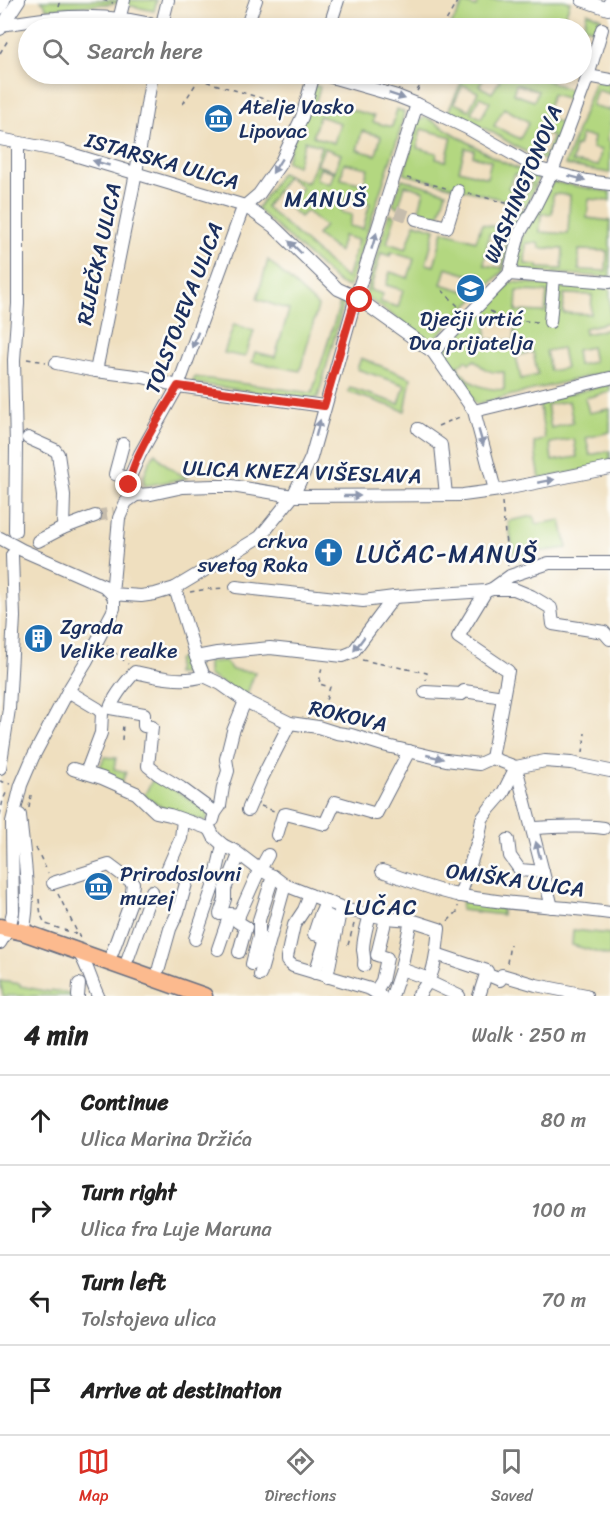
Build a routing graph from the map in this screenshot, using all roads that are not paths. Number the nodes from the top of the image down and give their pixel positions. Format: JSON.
{"nodes":[{"id":1,"x":4,"y":0,"type":"edge"},
{"id":2,"x":19,"y":0,"type":"edge"},
{"id":3,"x":124,"y":0,"type":"edge"},
{"id":4,"x":168,"y":0,"type":"edge"},
{"id":5,"x":256,"y":0,"type":"edge"},
{"id":6,"x":338,"y":0,"type":"edge"},
{"id":7,"x":582,"y":0,"type":"edge"},
{"id":8,"x":609,"y":5,"type":"edge"},
{"id":9,"x":0,"y":8,"type":"edge"},
{"id":10,"x":57,"y":18,"type":"edge"},
{"id":11,"x":82,"y":18,"type":"edge"},
{"id":12,"x":120,"y":18,"type":"edge"},
{"id":13,"x":164,"y":18,"type":"edge"},
{"id":14,"x":250,"y":18,"type":"edge"},
{"id":15,"x":332,"y":18,"type":"edge"},
{"id":16,"x":18,"y":24,"type":"edge"},
{"id":17,"x":1,"y":26,"type":"edge"},
{"id":18,"x":602,"y":29,"type":"dead end"},
{"id":19,"x":592,"y":63,"type":"edge"},
{"id":20,"x":592,"y":77,"type":"edge"},
{"id":21,"x":610,"y":80,"type":"edge"},
{"id":22,"x":150,"y":84,"type":"edge"},
{"id":23,"x":311,"y":84,"type":"edge"},
{"id":24,"x":356,"y":84,"type":"edge"},
{"id":25,"x":585,"y":84,"type":"edge"},
{"id":26,"x":414,"y":103,"type":"junction"},
{"id":27,"x":0,"y":140,"type":"edge"},
{"id":28,"x":18,"y":143,"type":"junction"},
{"id":29,"x":552,"y":172,"type":"junction"},
{"id":30,"x":136,"y":173,"type":"junction"},
{"id":31,"x":610,"y":184,"type":"edge"},
{"id":32,"x":458,"y":191,"type":"road end"},
{"id":33,"x":245,"y":206,"type":"junction"},
{"id":34,"x":416,"y":219,"type":"tunnel mouth"},
{"id":35,"x":509,"y":274,"type":"junction"},
{"id":36,"x":554,"y":278,"type":"junction"},
{"id":37,"x":610,"y":282,"type":"edge"},
{"id":38,"x":356,"y":297,"type":"junction"},
{"id":39,"x":550,"y":322,"type":"road end"},
{"id":40,"x":433,"y":352,"type":"junction"},
{"id":41,"x":56,"y":363,"type":"road end"},
{"id":42,"x":96,"y":371,"type":"junction"},
{"id":43,"x":610,"y":378,"type":"edge"},
{"id":44,"x":178,"y":386,"type":"junction"},
{"id":45,"x":324,"y":406,"type":"junction"},
{"id":46,"x":474,"y":411,"type":"junction"},
{"id":47,"x":418,"y":429,"type":"dead end"},
{"id":48,"x":28,"y":438,"type":"dead end"},
{"id":49,"x":123,"y":444,"type":"dead end"},
{"id":50,"x":610,"y":468,"type":"edge"},
{"id":51,"x":129,"y":479,"type":"junction"},
{"id":52,"x":498,"y":490,"type":"junction"},
{"id":53,"x":136,"y":495,"type":"junction"},
{"id":54,"x":446,"y":495,"type":"junction"},
{"id":55,"x":293,"y":496,"type":"junction"},
{"id":56,"x":94,"y":516,"type":"tunnel mouth"},
{"id":57,"x":63,"y":528,"type":"junction"},
{"id":58,"x":15,"y":531,"type":"dead end"},
{"id":59,"x":0,"y":538,"type":"edge"},
{"id":60,"x":38,"y":541,"type":"dead end"},
{"id":61,"x":12,"y":555,"type":"dead end"},
{"id":62,"x":610,"y":563,"type":"edge"},
{"id":63,"x":236,"y":587,"type":"road end"},
{"id":64,"x":489,"y":590,"type":"junction"},
{"id":65,"x":176,"y":592,"type":"junction"},
{"id":66,"x":112,"y":594,"type":"junction"},
{"id":67,"x":394,"y":597,"type":"junction"},
{"id":68,"x":610,"y":639,"type":"edge"},
{"id":69,"x":196,"y":657,"type":"junction"},
{"id":70,"x":204,"y":676,"type":"junction"},
{"id":71,"x":68,"y":691,"type":"junction"},
{"id":72,"x":425,"y":692,"type":"road end"},
{"id":73,"x":503,"y":696,"type":"junction"},
{"id":74,"x":245,"y":701,"type":"junction"},
{"id":75,"x":290,"y":723,"type":"junction"},
{"id":76,"x":409,"y":751,"type":"junction"},
{"id":77,"x":492,"y":758,"type":"junction"},
{"id":78,"x":516,"y":767,"type":"junction"},
{"id":79,"x":0,"y":768,"type":"edge"},
{"id":80,"x":73,"y":769,"type":"dead end"},
{"id":81,"x":610,"y":771,"type":"edge"},
{"id":82,"x":86,"y":774,"type":"junction"},
{"id":83,"x":250,"y":805,"type":"road end"},
{"id":84,"x":215,"y":813,"type":"junction"},
{"id":85,"x":183,"y":820,"type":"junction"},
{"id":86,"x":532,"y":828,"type":"junction"},
{"id":87,"x":604,"y":828,"type":"dead end"},
{"id":88,"x":210,"y":829,"type":"junction"},
{"id":89,"x":277,"y":836,"type":"dead end"},
{"id":90,"x":508,"y":840,"type":"dead end"},
{"id":91,"x":223,"y":845,"type":"junction"},
{"id":92,"x":239,"y":855,"type":"junction"},
{"id":93,"x":268,"y":855,"type":"dead end"},
{"id":94,"x":260,"y":870,"type":"junction"},
{"id":95,"x":382,"y":871,"type":"dead end"},
{"id":96,"x":543,"y":872,"type":"junction"},
{"id":97,"x":273,"y":876,"type":"junction"},
{"id":98,"x":53,"y":883,"type":"road end"},
{"id":99,"x":285,"y":885,"type":"junction"},
{"id":100,"x":152,"y":891,"type":"dead end"},
{"id":101,"x":310,"y":895,"type":"junction"},
{"id":102,"x":460,"y":896,"type":"junction"},
{"id":103,"x":326,"y":901,"type":"junction"},
{"id":104,"x":341,"y":907,"type":"junction"},
{"id":105,"x":552,"y":907,"type":"junction"},
{"id":106,"x":364,"y":913,"type":"junction"},
{"id":107,"x":610,"y":913,"type":"edge"},
{"id":108,"x":220,"y":914,"type":"dead end"},
{"id":109,"x":239,"y":915,"type":"junction"},
{"id":110,"x":386,"y":918,"type":"junction"},
{"id":111,"x":411,"y":920,"type":"junction"},
{"id":112,"x":11,"y":929,"type":"edge"},
{"id":113,"x":195,"y":939,"type":"dead end"},
{"id":114,"x":0,"y":943,"type":"edge"},
{"id":115,"x":80,"y":948,"type":"junction"},
{"id":116,"x":218,"y":949,"type":"dead end"},
{"id":117,"x":239,"y":952,"type":"dead end"},
{"id":118,"x":112,"y":954,"type":"dead end"},
{"id":119,"x":436,"y":954,"type":"junction"},
{"id":120,"x":128,"y":958,"type":"dead end"},
{"id":121,"x":252,"y":964,"type":"dead end"},
{"id":122,"x":364,"y":965,"type":"dead end"},
{"id":123,"x":159,"y":968,"type":"dead end"},
{"id":124,"x":401,"y":969,"type":"junction"},
{"id":125,"x":486,"y":973,"type":"junction"},
{"id":126,"x":260,"y":975,"type":"dead end"},
{"id":127,"x":321,"y":975,"type":"junction"},
{"id":128,"x":428,"y":980,"type":"junction"},
{"id":129,"x":534,"y":990,"type":"edge"},
{"id":130,"x":378,"y":994,"type":"edge"},
{"id":131,"x":586,"y":995,"type":"edge"},
{"id":132,"x":98,"y":996,"type":"edge"},
{"id":133,"x":204,"y":996,"type":"edge"},
{"id":134,"x":392,"y":996,"type":"edge"},
{"id":135,"x":418,"y":996,"type":"edge"},
{"id":136,"x":459,"y":996,"type":"edge"},
{"id":137,"x":479,"y":996,"type":"edge"}],
"edges":[{"from":1,"to":9,"type":"street"},
{"from":2,"to":17,"type":"street"},
{"from":3,"to":12,"type":"street"},
{"from":4,"to":13,"type":"street"},
{"from":5,"to":14,"type":"street"},
{"from":6,"to":15,"type":"street"},
{"from":7,"to":8,"type":"street"},
{"from":10,"to":11,"type":"street"},
{"from":16,"to":17,"type":"street"},
{"from":18,"to":19,"type":"street","name":"WASHINGTONOVA"},
{"from":20,"to":21,"type":"street"},
{"from":22,"to":30,"type":"street","name":"RIJEČKA ULICA"},
{"from":23,"to":33,"type":"street","name":"TOLSTOJEVA ULICA","one_way":true},
{"from":24,"to":26,"type":"street","one_way":true},
{"from":25,"to":29,"type":"street","name":"WASHINGTONOVA"},
{"from":26,"to":29,"type":"street"},
{"from":38,"to":26,"type":"street","one_way":true},
{"from":27,"to":28,"type":"street","name":"ISTARSKA ULICA"},
{"from":30,"to":28,"type":"street","name":"ISTARSKA ULICA","one_way":true},
{"from":28,"to":58,"type":"street"},
{"from":29,"to":31,"type":"street","one_way":true},
{"from":29,"to":35,"type":"street","name":"WASHINGTONOVA"},
{"from":30,"to":33,"type":"street","name":"ISTARSKA ULICA"},
{"from":30,"to":42,"type":"street","name":"RIJEČKA ULICA"},
{"from":32,"to":34,"type":"street"},
{"from":38,"to":33,"type":"street","name":"ISTARSKA ULICA","one_way":true},
{"from":33,"to":44,"type":"street","name":"TOLSTOJEVA ULICA","one_way":true},
{"from":35,"to":36,"type":"street"},
{"from":35,"to":40,"type":"street","name":"WASHINGTONOVA"},
{"from":36,"to":37,"type":"street"},
{"from":36,"to":39,"type":"street"},
{"from":38,"to":40,"type":"street","name":"ISTARSKA ULICA"},
{"from":38,"to":45,"type":"street"},
{"from":40,"to":46,"type":"street","name":"ISTARSKA ULICA"},
{"from":41,"to":42,"type":"street"},
{"from":42,"to":44,"type":"street"},
{"from":43,"to":46,"type":"street"},
{"from":44,"to":45,"type":"street"},
{"from":44,"to":51,"type":"street","name":"TOLSTOJEVA ULICA"},
{"from":55,"to":45,"type":"street","one_way":true},
{"from":46,"to":52,"type":"street","name":"ISTARSKA ULICA","one_way":true},
{"from":47,"to":54,"type":"street"},
{"from":48,"to":57,"type":"street"},
{"from":49,"to":51,"type":"street"},
{"from":52,"to":50,"type":"street","name":"ULICA KNEZA VIŠESLAVA","one_way":true},
{"from":51,"to":53,"type":"street"},
{"from":52,"to":54,"type":"street","name":"ULICA KNEZA VIŠESLAVA"},
{"from":53,"to":55,"type":"street","name":"ULICA KNEZA VIŠESLAVA"},
{"from":53,"to":66,"type":"street"},
{"from":55,"to":54,"type":"street","name":"ULICA KNEZA VIŠESLAVA","one_way":true},
{"from":55,"to":65,"type":"street"},
{"from":56,"to":57,"type":"street"},
{"from":57,"to":60,"type":"street"},
{"from":59,"to":66,"type":"street"},
{"from":61,"to":79,"type":"street"},
{"from":62,"to":64,"type":"street"},
{"from":63,"to":67,"type":"street"},
{"from":64,"to":67,"type":"street"},
{"from":64,"to":68,"type":"street"},
{"from":64,"to":73,"type":"street"},
{"from":65,"to":66,"type":"street"},
{"from":65,"to":69,"type":"street"},
{"from":66,"to":71,"type":"street"},
{"from":67,"to":69,"type":"street","one_way":true},
{"from":69,"to":70,"type":"street"},
{"from":70,"to":74,"type":"street","name":"ROKOVA"},
{"from":70,"to":84,"type":"street"},
{"from":71,"to":82,"type":"street"},
{"from":71,"to":112,"type":"street"},
{"from":72,"to":73,"type":"street"},
{"from":73,"to":77,"type":"street"},
{"from":74,"to":75,"type":"street","name":"ROKOVA"},
{"from":74,"to":84,"type":"street"},
{"from":75,"to":76,"type":"street","name":"ROKOVA"},
{"from":75,"to":83,"type":"street"},
{"from":76,"to":77,"type":"street","name":"ROKOVA","one_way":true},
{"from":76,"to":89,"type":"street"},
{"from":77,"to":78,"type":"street"},
{"from":78,"to":81,"type":"street"},
{"from":78,"to":86,"type":"street"},
{"from":78,"to":102,"type":"street"},
{"from":80,"to":82,"type":"street"},
{"from":82,"to":85,"type":"street"},
{"from":84,"to":88,"type":"street"},
{"from":85,"to":88,"type":"street"},
{"from":85,"to":123,"type":"street"},
{"from":86,"to":87,"type":"street"},
{"from":96,"to":86,"type":"street","one_way":true},
{"from":88,"to":91,"type":"street"},
{"from":90,"to":96,"type":"street"},
{"from":91,"to":92,"type":"street"},
{"from":91,"to":113,"type":"street"},
{"from":92,"to":94,"type":"street"},
{"from":92,"to":108,"type":"street"},
{"from":93,"to":94,"type":"street"},
{"from":94,"to":97,"type":"street"},
{"from":94,"to":109,"type":"street"},
{"from":95,"to":102,"type":"street","name":"OMIŠKA ULICA"},
{"from":96,"to":105,"type":"street"},
{"from":97,"to":99,"type":"street"},
{"from":97,"to":121,"type":"street"},
{"from":98,"to":118,"type":"street"},
{"from":99,"to":101,"type":"street"},
{"from":99,"to":126,"type":"street"},
{"from":100,"to":120,"type":"street"},
{"from":101,"to":103,"type":"street"},
{"from":101,"to":127,"type":"street"},
{"from":102,"to":105,"type":"street","name":"OMIŠKA ULICA"},
{"from":103,"to":104,"type":"street"},
{"from":103,"to":127,"type":"street"},
{"from":104,"to":106,"type":"street"},
{"from":104,"to":127,"type":"street"},
{"from":105,"to":107,"type":"street","name":"OMIŠKA ULICA"},
{"from":106,"to":110,"type":"street"},
{"from":106,"to":122,"type":"street"},
{"from":109,"to":116,"type":"street"},
{"from":109,"to":117,"type":"street"},
{"from":110,"to":111,"type":"street"},
{"from":110,"to":130,"type":"street"},
{"from":111,"to":119,"type":"street"},
{"from":111,"to":124,"type":"street"},
{"from":112,"to":114,"type":"street"},
{"from":112,"to":115,"type":"main road"},
{"from":115,"to":132,"type":"street"},
{"from":115,"to":133,"type":"main road"},
{"from":119,"to":125,"type":"street"},
{"from":119,"to":128,"type":"street"},
{"from":124,"to":128,"type":"street"},
{"from":124,"to":134,"type":"street"},
{"from":125,"to":129,"type":"street"},
{"from":125,"to":137,"type":"street"},
{"from":127,"to":130,"type":"street"},
{"from":128,"to":135,"type":"street"},
{"from":128,"to":136,"type":"street"},
{"from":129,"to":131,"type":"street"}]}
